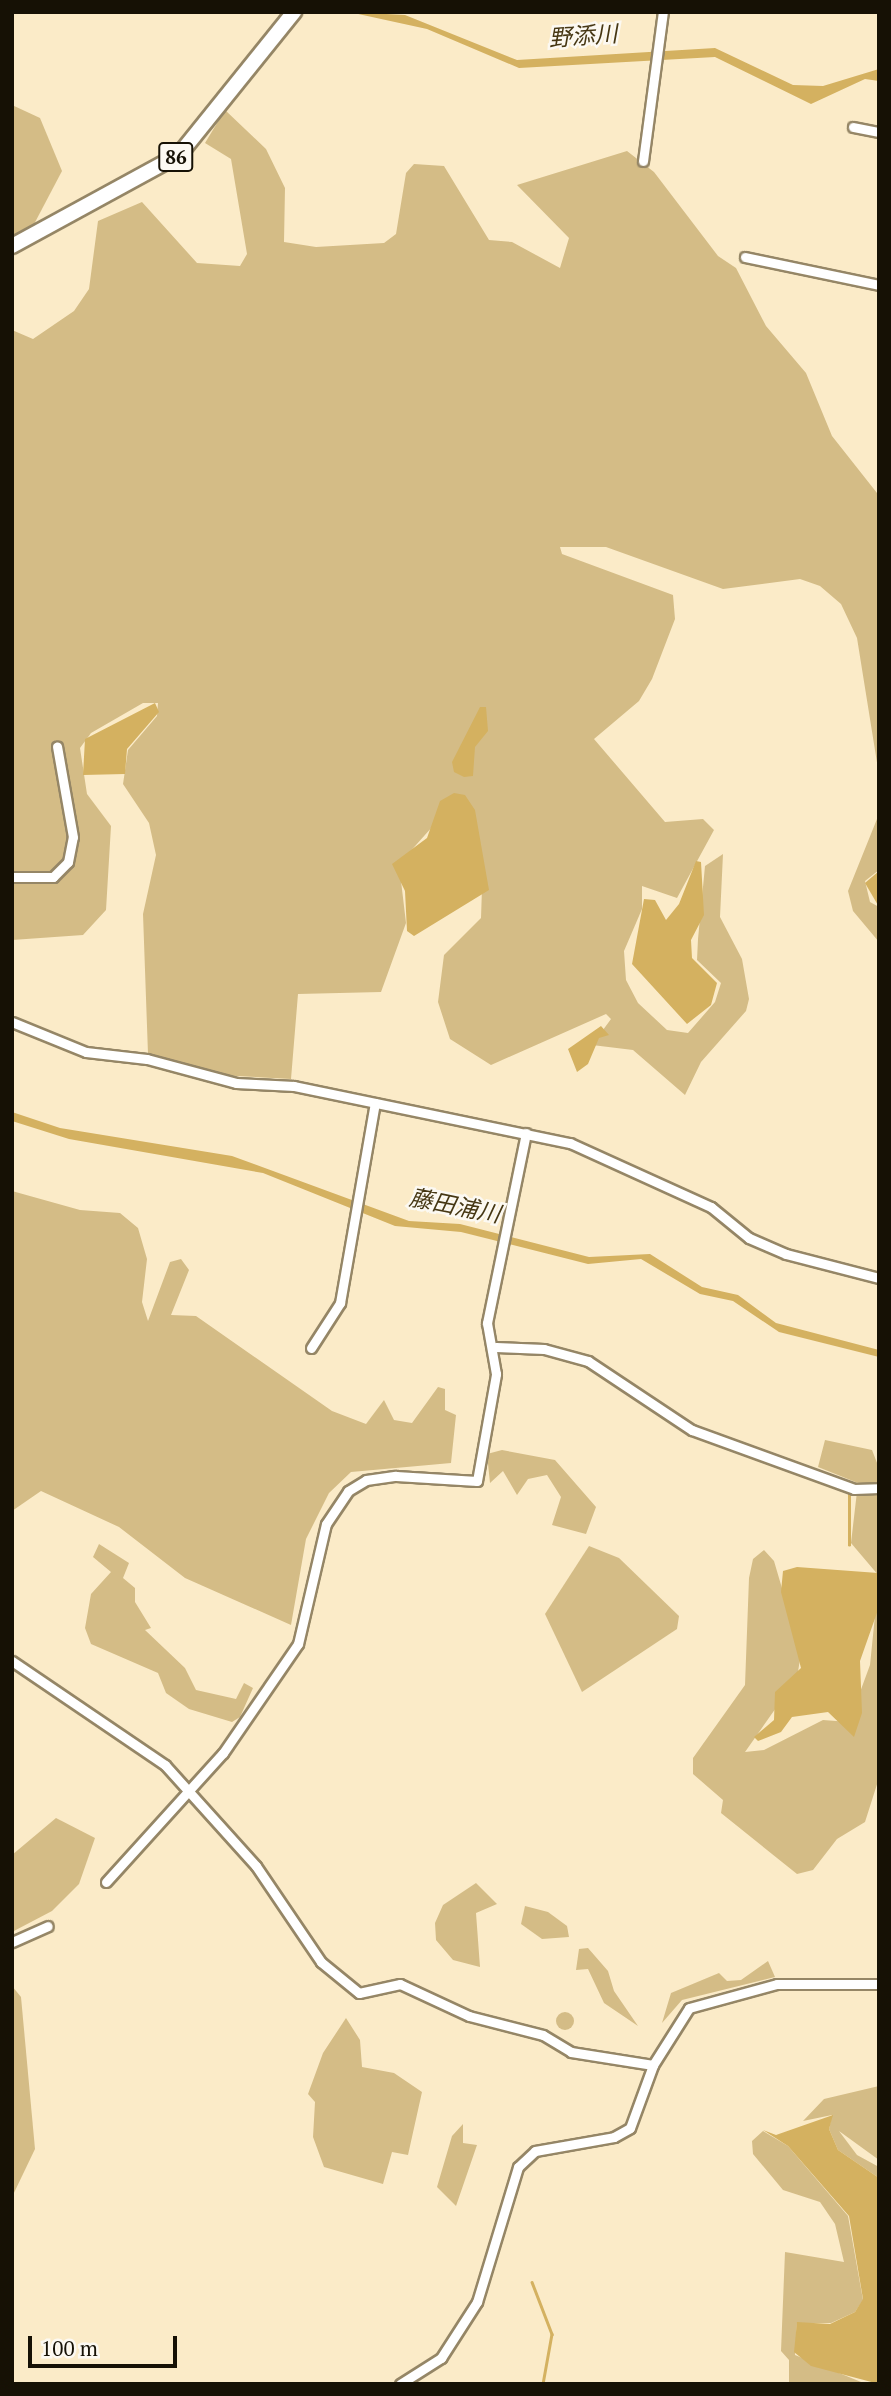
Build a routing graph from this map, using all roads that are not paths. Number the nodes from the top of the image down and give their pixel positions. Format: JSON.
{"nodes":[{"id":1,"x":294,"y":12,"type":"edge"},
{"id":2,"x":663,"y":12,"type":"edge"},
{"id":3,"x":853,"y":127,"type":"dead end"},
{"id":4,"x":879,"y":132,"type":"edge"},
{"id":5,"x":643,"y":161,"type":"dead end"},
{"id":6,"x":12,"y":246,"type":"edge"},
{"id":7,"x":745,"y":257,"type":"dead end"},
{"id":8,"x":879,"y":285,"type":"edge"},
{"id":9,"x":57,"y":746,"type":"dead end"},
{"id":10,"x":12,"y":877,"type":"edge"},
{"id":11,"x":12,"y":1021,"type":"edge"},
{"id":12,"x":375,"y":1103,"type":"junction"},
{"id":13,"x":526,"y":1133,"type":"junction"},
{"id":14,"x":879,"y":1278,"type":"edge"},
{"id":15,"x":496,"y":1347,"type":"junction"},
{"id":16,"x":311,"y":1348,"type":"dead end"},
{"id":17,"x":879,"y":1488,"type":"edge"},
{"id":18,"x":12,"y":1661,"type":"edge"},
{"id":19,"x":190,"y":1790,"type":"junction"},
{"id":20,"x":106,"y":1882,"type":"dead end"},
{"id":21,"x":48,"y":1926,"type":"dead end"},
{"id":22,"x":12,"y":1942,"type":"edge"},
{"id":23,"x":879,"y":1984,"type":"edge"},
{"id":24,"x":653,"y":2065,"type":"junction"},
{"id":25,"x":400,"y":2384,"type":"edge"}],
"edges":[{"from":1,"to":6,"type":"main road","number":"86"},
{"from":2,"to":5,"type":"street"},
{"from":3,"to":4,"type":"street"},
{"from":7,"to":8,"type":"street"},
{"from":9,"to":10,"type":"street"},
{"from":11,"to":12,"type":"street"},
{"from":12,"to":13,"type":"street"},
{"from":12,"to":16,"type":"street"},
{"from":13,"to":14,"type":"street"},
{"from":13,"to":15,"type":"street"},
{"from":15,"to":17,"type":"street"},
{"from":15,"to":19,"type":"street"},
{"from":18,"to":19,"type":"street"},
{"from":19,"to":20,"type":"street"},
{"from":19,"to":24,"type":"street"},
{"from":21,"to":22,"type":"street"},
{"from":23,"to":24,"type":"street"},
{"from":24,"to":25,"type":"street"}]}
